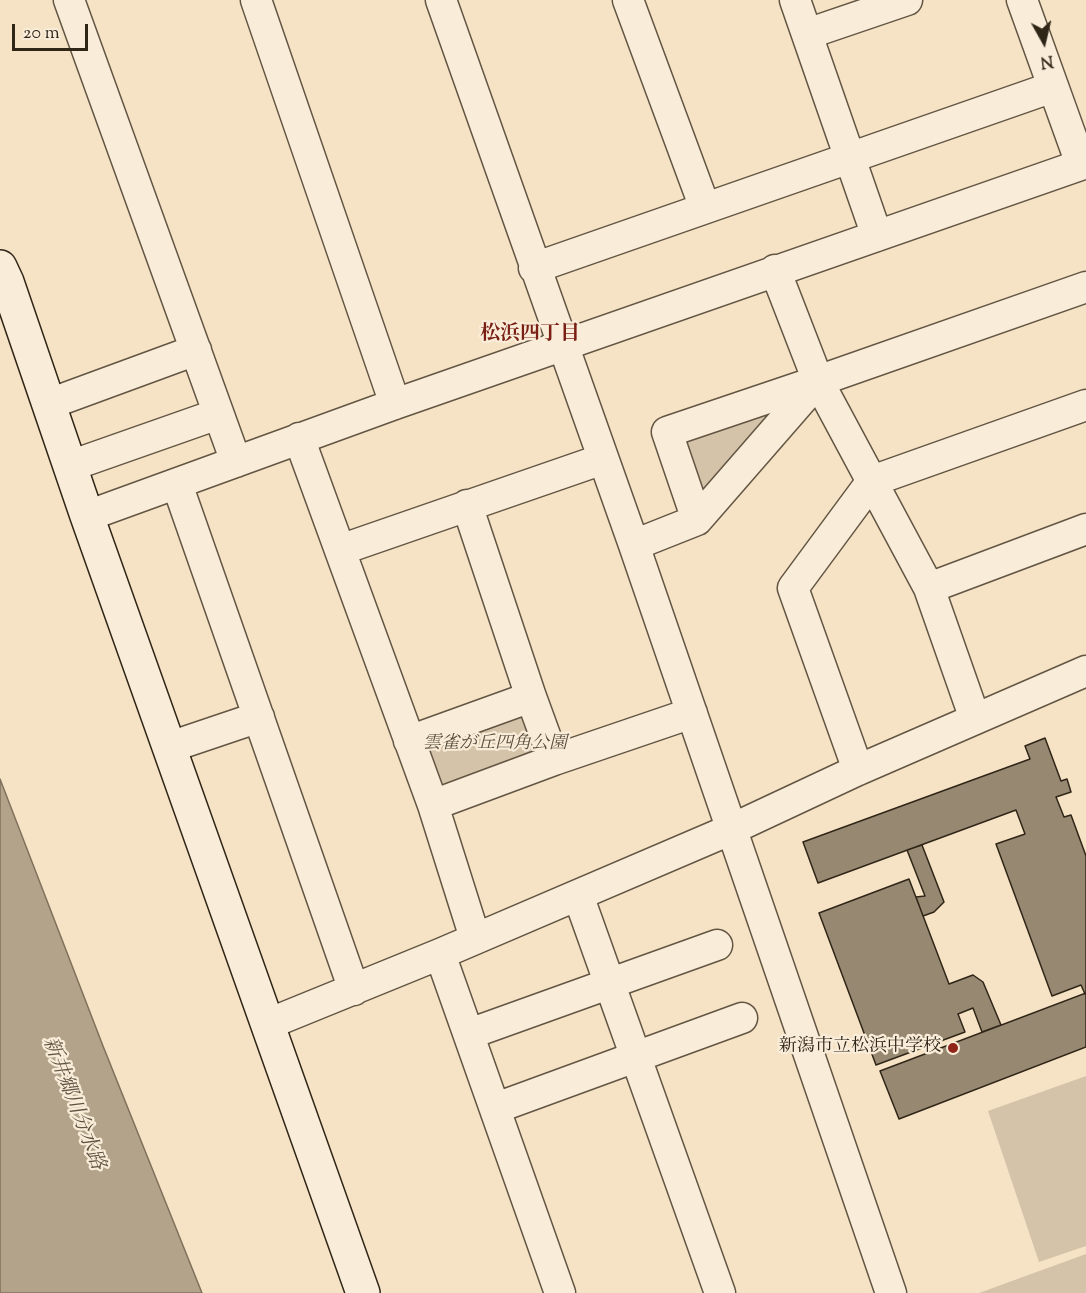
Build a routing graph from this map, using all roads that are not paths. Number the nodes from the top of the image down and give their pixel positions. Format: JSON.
{"nodes":[{"id":1,"x":69,"y":0,"type":"edge"},
{"id":2,"x":256,"y":0,"type":"edge"},
{"id":3,"x":441,"y":0,"type":"edge"},
{"id":4,"x":628,"y":0,"type":"edge"},
{"id":5,"x":795,"y":0,"type":"edge"},
{"id":6,"x":907,"y":0,"type":"edge"},
{"id":7,"x":1022,"y":0,"type":"edge"},
{"id":8,"x":807,"y":34,"type":"junction"},
{"id":9,"x":1053,"y":87,"type":"junction"},
{"id":10,"x":848,"y":157,"type":"junction"},
{"id":11,"x":1084,"y":163,"type":"edge"},
{"id":12,"x":705,"y":208,"type":"junction"},
{"id":13,"x":877,"y":236,"type":"junction"},
{"id":14,"x":0,"y":267,"type":"edge"},
{"id":15,"x":534,"y":268,"type":"junction"},
{"id":16,"x":775,"y":270,"type":"junction"},
{"id":17,"x":1086,"y":287,"type":"edge"},
{"id":18,"x":564,"y":346,"type":"junction"},
{"id":19,"x":196,"y":350,"type":"junction"},
{"id":20,"x":818,"y":381,"type":"junction"},
{"id":21,"x":395,"y":404,"type":"junction"},
{"id":22,"x":49,"y":405,"type":"junction"},
{"id":23,"x":1086,"y":405,"type":"edge"},
{"id":24,"x":219,"y":414,"type":"junction"},
{"id":25,"x":299,"y":438,"type":"junction"},
{"id":26,"x":603,"y":459,"type":"junction"},
{"id":27,"x":236,"y":462,"type":"junction"},
{"id":28,"x":70,"y":466,"type":"junction"},
{"id":29,"x":872,"y":481,"type":"junction"},
{"id":30,"x":177,"y":484,"type":"junction"},
{"id":31,"x":467,"y":506,"type":"junction"},
{"id":32,"x":87,"y":516,"type":"junction"},
{"id":33,"x":697,"y":520,"type":"junction"},
{"id":34,"x":1086,"y":529,"type":"edge"},
{"id":35,"x":634,"y":545,"type":"junction"},
{"id":36,"x":340,"y":550,"type":"junction"},
{"id":37,"x":929,"y":588,"type":"junction"},
{"id":38,"x":1086,"y":671,"type":"edge"},
{"id":39,"x":531,"y":697,"type":"junction"},
{"id":40,"x":692,"y":713,"type":"junction"},
{"id":41,"x":259,"y":717,"type":"junction"},
{"id":42,"x":975,"y":719,"type":"junction"},
{"id":43,"x":409,"y":741,"type":"junction"},
{"id":44,"x":170,"y":747,"type":"junction"},
{"id":45,"x":554,"y":760,"type":"junction"},
{"id":46,"x":858,"y":770,"type":"junction"},
{"id":47,"x":433,"y":805,"type":"junction"},
{"id":48,"x":732,"y":829,"type":"junction"},
{"id":49,"x":578,"y":895,"type":"junction"},
{"id":50,"x":475,"y":938,"type":"junction"},
{"id":51,"x":717,"y":945,"type":"dead end"},
{"id":52,"x":440,"y":954,"type":"junction"},
{"id":53,"x":610,"y":984,"type":"junction"},
{"id":54,"x":354,"y":990,"type":"junction"},
{"id":55,"x":742,"y":1018,"type":"dead end"},
{"id":56,"x":268,"y":1024,"type":"junction"},
{"id":57,"x":470,"y":1034,"type":"junction"},
{"id":58,"x":635,"y":1057,"type":"junction"},
{"id":59,"x":496,"y":1108,"type":"junction"},
{"id":60,"x":363,"y":1293,"type":"edge"},
{"id":61,"x":560,"y":1293,"type":"edge"},
{"id":62,"x":720,"y":1293,"type":"edge"},
{"id":63,"x":891,"y":1293,"type":"edge"}],
"edges":[{"from":1,"to":19,"type":"street"},
{"from":2,"to":21,"type":"street"},
{"from":3,"to":15,"type":"street"},
{"from":4,"to":12,"type":"street"},
{"from":5,"to":8,"type":"street"},
{"from":6,"to":8,"type":"street"},
{"from":7,"to":9,"type":"street"},
{"from":8,"to":10,"type":"street"},
{"from":9,"to":10,"type":"street"},
{"from":9,"to":11,"type":"street"},
{"from":10,"to":12,"type":"street"},
{"from":10,"to":13,"type":"street"},
{"from":11,"to":13,"type":"street"},
{"from":12,"to":15,"type":"street"},
{"from":13,"to":16,"type":"street"},
{"from":14,"to":22,"type":"street"},
{"from":15,"to":18,"type":"street"},
{"from":16,"to":18,"type":"street"},
{"from":16,"to":20,"type":"street"},
{"from":17,"to":20,"type":"street"},
{"from":18,"to":21,"type":"street"},
{"from":18,"to":26,"type":"street"},
{"from":19,"to":22,"type":"street"},
{"from":19,"to":24,"type":"street"},
{"from":20,"to":29,"type":"street"},
{"from":20,"to":33,"type":"street"},
{"from":20,"to":33,"type":"street"},
{"from":21,"to":25,"type":"street"},
{"from":22,"to":28,"type":"street"},
{"from":23,"to":29,"type":"street"},
{"from":24,"to":27,"type":"street"},
{"from":24,"to":28,"type":"street"},
{"from":25,"to":27,"type":"street"},
{"from":25,"to":36,"type":"street"},
{"from":26,"to":31,"type":"street"},
{"from":26,"to":35,"type":"street"},
{"from":27,"to":30,"type":"street"},
{"from":28,"to":32,"type":"street"},
{"from":29,"to":37,"type":"street"},
{"from":29,"to":46,"type":"street"},
{"from":30,"to":32,"type":"street"},
{"from":30,"to":41,"type":"street"},
{"from":31,"to":36,"type":"street"},
{"from":31,"to":39,"type":"street"},
{"from":32,"to":44,"type":"street"},
{"from":33,"to":35,"type":"street"},
{"from":34,"to":37,"type":"street"},
{"from":35,"to":40,"type":"street"},
{"from":36,"to":43,"type":"street"},
{"from":37,"to":42,"type":"street"},
{"from":38,"to":42,"type":"street"},
{"from":39,"to":43,"type":"street"},
{"from":39,"to":45,"type":"street"},
{"from":40,"to":45,"type":"street"},
{"from":40,"to":48,"type":"street"},
{"from":41,"to":44,"type":"street"},
{"from":41,"to":54,"type":"street"},
{"from":42,"to":46,"type":"street"},
{"from":43,"to":47,"type":"street"},
{"from":44,"to":56,"type":"street"},
{"from":45,"to":47,"type":"street"},
{"from":46,"to":48,"type":"street"},
{"from":47,"to":50,"type":"street"},
{"from":48,"to":49,"type":"street"},
{"from":48,"to":63,"type":"street"},
{"from":49,"to":50,"type":"street"},
{"from":49,"to":53,"type":"street"},
{"from":50,"to":52,"type":"street"},
{"from":51,"to":53,"type":"street"},
{"from":52,"to":54,"type":"street"},
{"from":52,"to":57,"type":"street"},
{"from":53,"to":57,"type":"street"},
{"from":53,"to":58,"type":"street"},
{"from":54,"to":56,"type":"street"},
{"from":55,"to":58,"type":"street"},
{"from":56,"to":60,"type":"street"},
{"from":57,"to":59,"type":"street"},
{"from":58,"to":59,"type":"street"},
{"from":58,"to":62,"type":"street"},
{"from":59,"to":61,"type":"street"}]}
